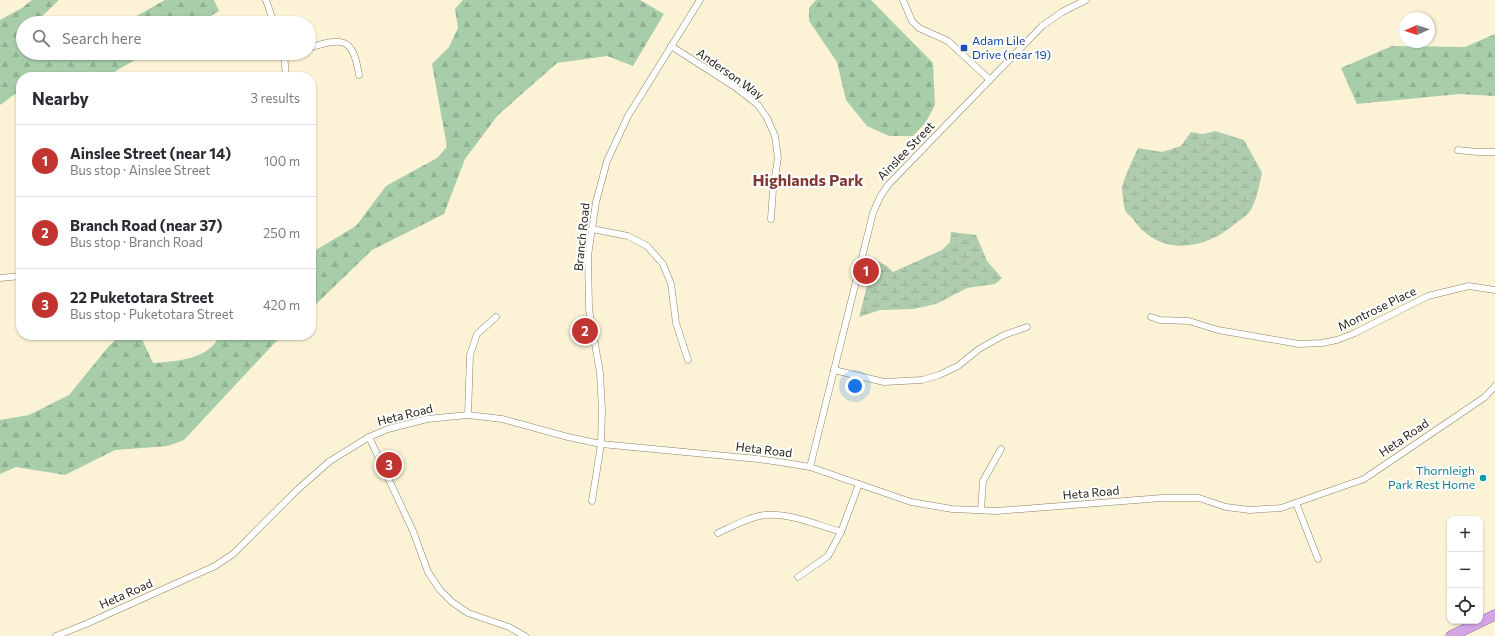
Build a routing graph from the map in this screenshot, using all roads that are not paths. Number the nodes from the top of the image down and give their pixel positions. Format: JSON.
{"nodes":[{"id":1,"x":266,"y":0,"type":"edge"},
{"id":2,"x":700,"y":0,"type":"edge"},
{"id":3,"x":903,"y":0,"type":"edge"},
{"id":4,"x":1086,"y":0,"type":"edge"},
{"id":5,"x":272,"y":16,"type":"edge"},
{"id":6,"x":316,"y":45,"type":"edge"},
{"id":7,"x":671,"y":46,"type":"junction"},
{"id":8,"x":285,"y":60,"type":"edge"},
{"id":9,"x":286,"y":72,"type":"edge"},
{"id":10,"x":358,"y":75,"type":"dead end"},
{"id":11,"x":990,"y":80,"type":"junction"},
{"id":12,"x":1458,"y":150,"type":"dead end"},
{"id":13,"x":1495,"y":152,"type":"edge"},
{"id":14,"x":771,"y":219,"type":"dead end"},
{"id":15,"x":592,"y":229,"type":"junction"},
{"id":16,"x":16,"y":276,"type":"edge"},
{"id":17,"x":0,"y":278,"type":"edge"},
{"id":18,"x":1495,"y":290,"type":"edge"},
{"id":19,"x":496,"y":317,"type":"dead end"},
{"id":20,"x":1151,"y":317,"type":"dead end"},
{"id":21,"x":1028,"y":327,"type":"dead end"},
{"id":22,"x":688,"y":360,"type":"dead end"},
{"id":23,"x":834,"y":370,"type":"junction"},
{"id":24,"x":1495,"y":386,"type":"edge"},
{"id":25,"x":468,"y":416,"type":"junction"},
{"id":26,"x":369,"y":437,"type":"junction"},
{"id":27,"x":601,"y":444,"type":"junction"},
{"id":28,"x":1001,"y":449,"type":"dead end"},
{"id":29,"x":810,"y":467,"type":"junction"},
{"id":30,"x":859,"y":484,"type":"junction"},
{"id":31,"x":592,"y":501,"type":"dead end"},
{"id":32,"x":1296,"y":503,"type":"junction"},
{"id":33,"x":981,"y":510,"type":"junction"},
{"id":34,"x":841,"y":532,"type":"junction"},
{"id":35,"x":718,"y":533,"type":"dead end"},
{"id":36,"x":1318,"y":559,"type":"dead end"},
{"id":37,"x":798,"y":577,"type":"dead end"},
{"id":38,"x":1495,"y":615,"type":"edge"},
{"id":39,"x":56,"y":636,"type":"edge"},
{"id":40,"x":525,"y":636,"type":"edge"},
{"id":41,"x":1451,"y":636,"type":"edge"}],
"edges":[{"from":1,"to":5,"type":"street"},
{"from":2,"to":7,"type":"street","name":"Branch Road"},
{"from":3,"to":11,"type":"street"},
{"from":4,"to":11,"type":"street","name":"Ainslee Street"},
{"from":6,"to":10,"type":"street"},
{"from":7,"to":14,"type":"street","name":"Anderson Way"},
{"from":7,"to":15,"type":"street","name":"Branch Road"},
{"from":8,"to":9,"type":"street"},
{"from":11,"to":23,"type":"street","name":"Ainslee Street"},
{"from":12,"to":13,"type":"street"},
{"from":15,"to":22,"type":"street"},
{"from":15,"to":27,"type":"street","name":"Branch Road"},
{"from":16,"to":17,"type":"street"},
{"from":18,"to":20,"type":"street","name":"Montrose Place"},
{"from":19,"to":25,"type":"street"},
{"from":21,"to":23,"type":"street"},
{"from":23,"to":29,"type":"street","name":"Ainslee Street"},
{"from":24,"to":32,"type":"street","name":"Heta Road"},
{"from":25,"to":26,"type":"street","name":"Heta Road"},
{"from":25,"to":27,"type":"street","name":"Heta Road"},
{"from":26,"to":39,"type":"street","name":"Heta Road"},
{"from":26,"to":40,"type":"street"},
{"from":27,"to":29,"type":"street","name":"Heta Road"},
{"from":27,"to":31,"type":"street","name":"Branch Road"},
{"from":28,"to":33,"type":"street"},
{"from":29,"to":30,"type":"street","name":"Heta Road"},
{"from":30,"to":33,"type":"street","name":"Heta Road"},
{"from":30,"to":34,"type":"street"},
{"from":32,"to":33,"type":"street","name":"Heta Road"},
{"from":32,"to":36,"type":"street"},
{"from":34,"to":35,"type":"street"},
{"from":34,"to":37,"type":"street"},
{"from":38,"to":41,"type":"highway"}]}
